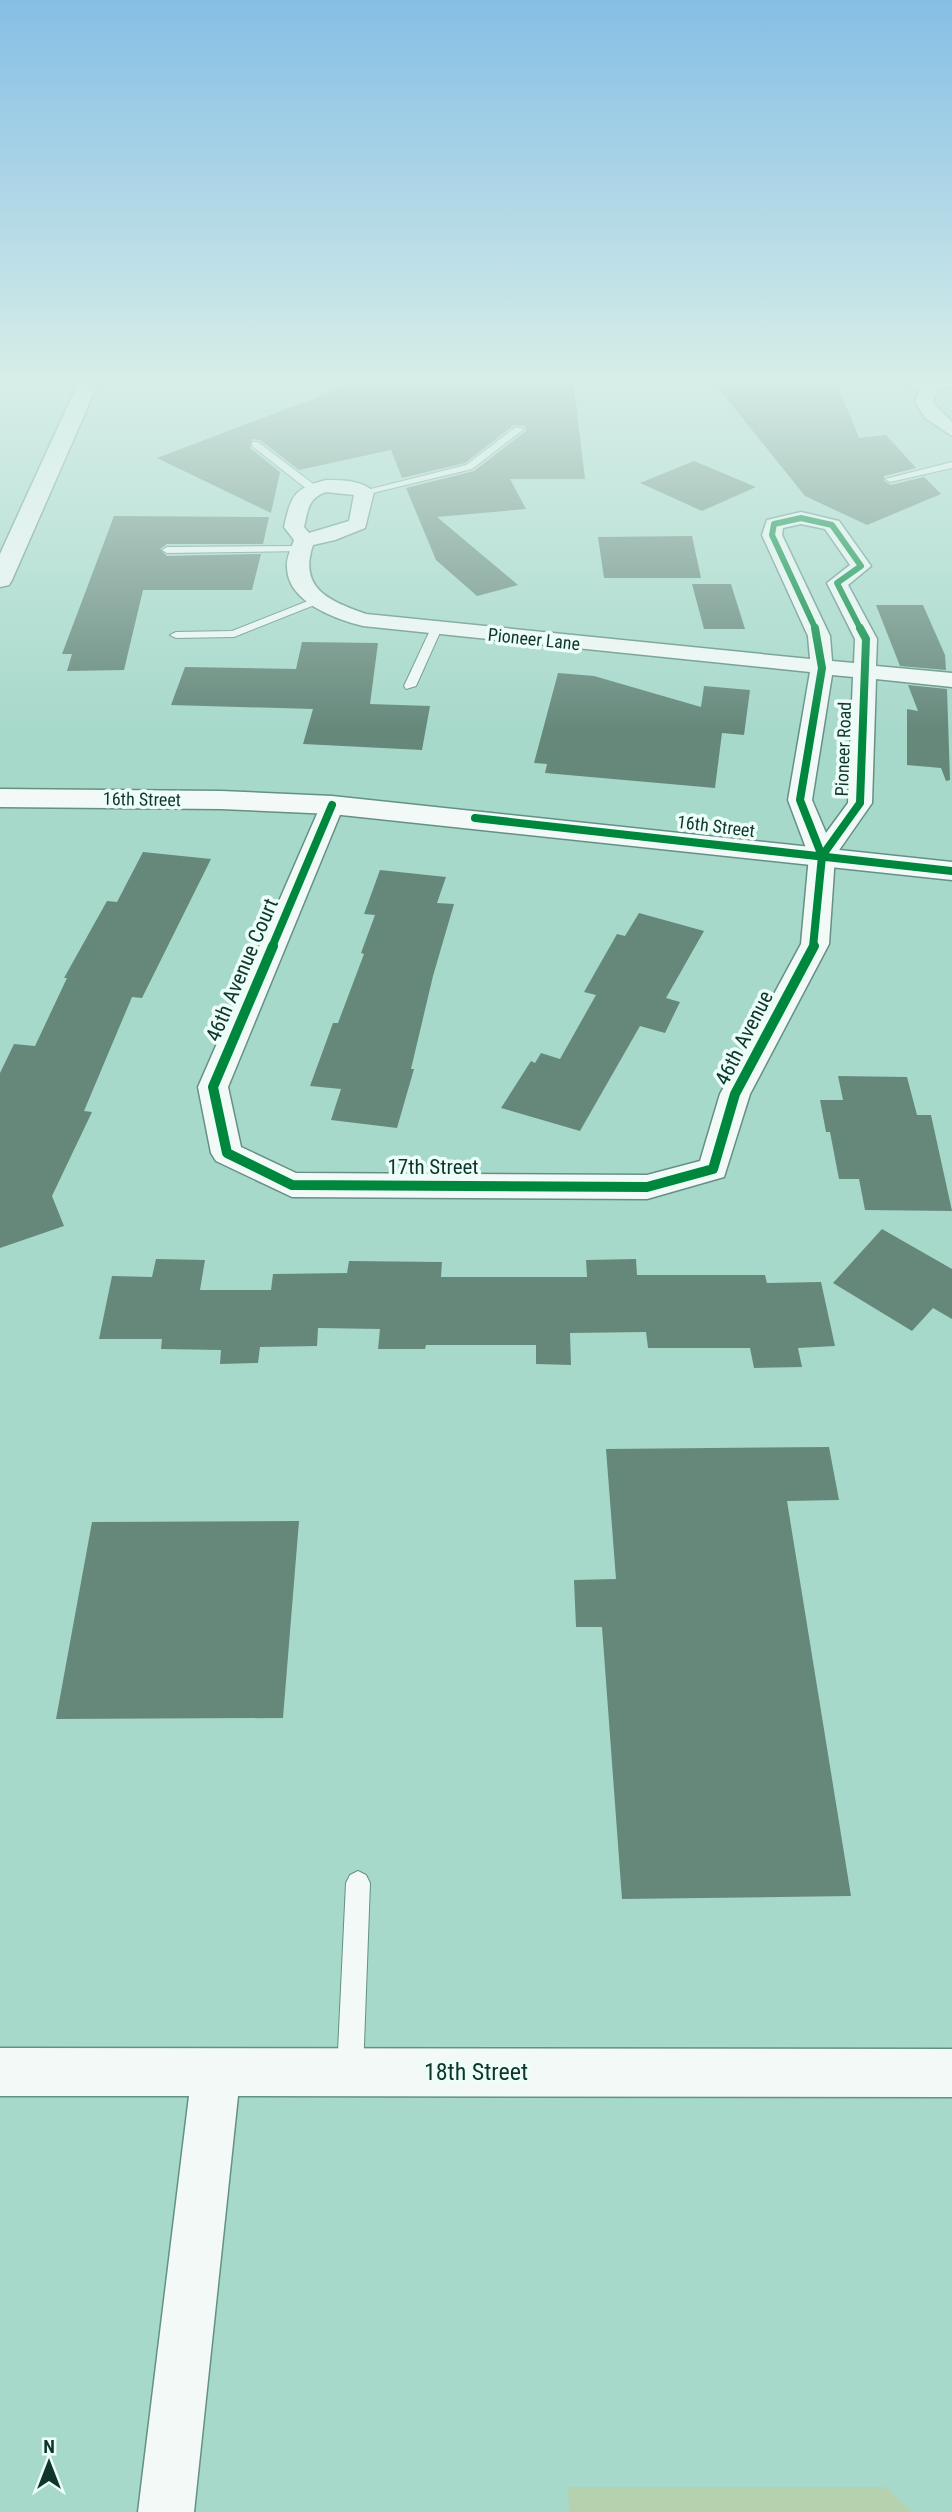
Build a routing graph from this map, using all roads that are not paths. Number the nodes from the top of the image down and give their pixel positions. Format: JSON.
{"nodes":[{"id":1,"x":38,"y":496,"type":"edge"},
{"id":2,"x":301,"y":496,"type":"edge"},
{"id":3,"x":363,"y":496,"type":"edge"},
{"id":4,"x":303,"y":544,"type":"junction"},
{"id":5,"x":167,"y":550,"type":"dead end"},
{"id":6,"x":0,"y":580,"type":"edge"},
{"id":7,"x":837,"y":583,"type":"junction"},
{"id":8,"x":795,"y":584,"type":"junction"},
{"id":9,"x":318,"y":600,"type":"junction"},
{"id":10,"x":436,"y":628,"type":"junction"},
{"id":11,"x":176,"y":635,"type":"dead end"},
{"id":12,"x":822,"y":668,"type":"junction"},
{"id":13,"x":862,"y":672,"type":"junction"},
{"id":14,"x":952,"y":680,"type":"edge"},
{"id":15,"x":410,"y":686,"type":"dead end"},
{"id":16,"x":0,"y":798,"type":"edge"},
{"id":17,"x":332,"y":805,"type":"junction"},
{"id":18,"x":822,"y":856,"type":"junction"},
{"id":19,"x":952,"y":870,"type":"edge"},
{"id":20,"x":815,"y":944,"type":"joint"},
{"id":21,"x":227,"y":1153,"type":"joint"},
{"id":22,"x":647,"y":1187,"type":"joint"},
{"id":23,"x":358,"y":1883,"type":"dead end"},
{"id":24,"x":0,"y":2071,"type":"edge"},
{"id":25,"x":216,"y":2072,"type":"junction"},
{"id":26,"x":350,"y":2072,"type":"junction"},
{"id":27,"x":952,"y":2073,"type":"edge"},
{"id":28,"x":166,"y":2512,"type":"edge"}],
"edges":[{"from":1,"to":6,"type":"main road"},
{"from":2,"to":4,"type":"street"},
{"from":3,"to":4,"type":"street"},
{"from":4,"to":5,"type":"lane"},
{"from":4,"to":9,"type":"street"},
{"from":7,"to":8,"type":"street"},
{"from":7,"to":8,"type":"street","name":"Pioneer Road"},
{"from":7,"to":13,"type":"street","name":"Pioneer Road"},
{"from":8,"to":12,"type":"street","name":"Pioneer Road"},
{"from":9,"to":10,"type":"street","name":"Pioneer Lane"},
{"from":9,"to":11,"type":"lane"},
{"from":10,"to":12,"type":"street","name":"Pioneer Lane"},
{"from":10,"to":15,"type":"lane"},
{"from":12,"to":13,"type":"street","name":"Pioneer Lane"},
{"from":12,"to":18,"type":"street","name":"Pioneer Road"},
{"from":13,"to":14,"type":"street","name":"Pioneer Lane"},
{"from":13,"to":18,"type":"street","name":"Pioneer Road"},
{"from":16,"to":17,"type":"main road","name":"16th Street"},
{"from":17,"to":18,"type":"main road","name":"16th Street"},
{"from":17,"to":21,"type":"street","name":"46th Avenue Court"},
{"from":18,"to":19,"type":"main road","name":"16th Street"},
{"from":18,"to":20,"type":"street","name":"Pioneer Road"},
{"from":20,"to":22,"type":"street","name":"46th Avenue"},
{"from":21,"to":22,"type":"street","name":"17th Street"},
{"from":23,"to":26,"type":"lane"},
{"from":24,"to":25,"type":"street","name":"18th Street"},
{"from":25,"to":26,"type":"street","name":"18th Street"},
{"from":25,"to":28,"type":"street"},
{"from":26,"to":27,"type":"street","name":"18th Street"}]}
